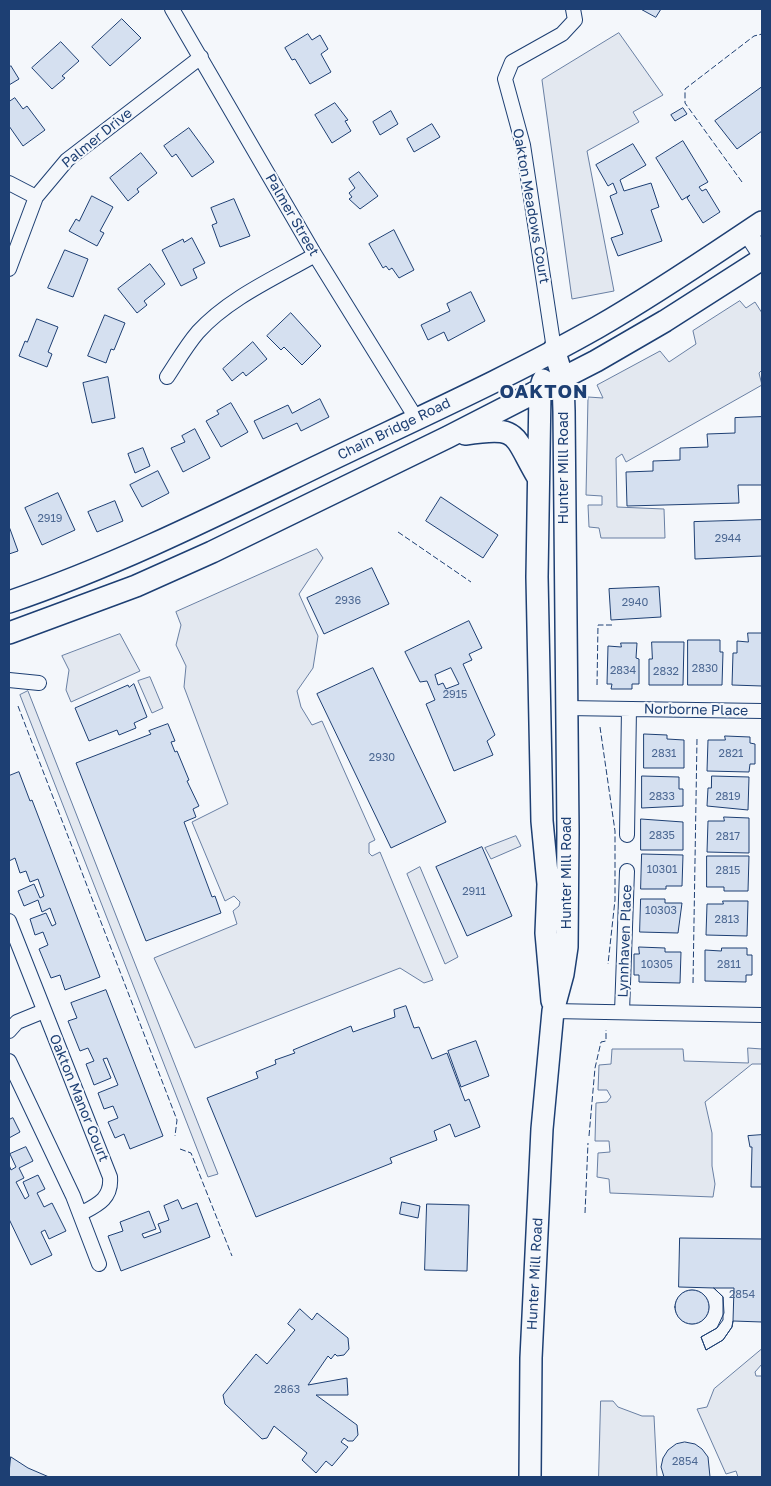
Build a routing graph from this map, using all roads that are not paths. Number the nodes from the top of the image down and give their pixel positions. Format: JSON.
{"nodes":[{"id":1,"x":172,"y":9,"type":"edge"},
{"id":2,"x":573,"y":9,"type":"edge"},
{"id":3,"x":201,"y":57,"type":"junction"},
{"id":4,"x":9,"y":182,"type":"edge"},
{"id":5,"x":36,"y":197,"type":"junction"},
{"id":6,"x":755,"y":227,"type":"edge"},
{"id":7,"x":315,"y":255,"type":"junction"},
{"id":8,"x":762,"y":255,"type":"edge"},
{"id":9,"x":762,"y":259,"type":"edge"},
{"id":10,"x":9,"y":269,"type":"edge"},
{"id":11,"x":554,"y":349,"type":"junction"},
{"id":12,"x":167,"y":377,"type":"dead end"},
{"id":13,"x":563,"y":379,"type":"junction"},
{"id":14,"x":540,"y":390,"type":"junction"},
{"id":15,"x":416,"y":418,"type":"junction"},
{"id":16,"x":448,"y":436,"type":"junction"},
{"id":17,"x":538,"y":478,"type":"junction"},
{"id":18,"x":9,"y":602,"type":"edge"},
{"id":19,"x":9,"y":633,"type":"edge"},
{"id":20,"x":9,"y":680,"type":"edge"},
{"id":21,"x":39,"y":683,"type":"dead end"},
{"id":22,"x":566,"y":708,"type":"junction"},
{"id":23,"x":629,"y":709,"type":"junction"},
{"id":24,"x":762,"y":712,"type":"edge"},
{"id":25,"x":628,"y":835,"type":"dead end"},
{"id":26,"x":627,"y":871,"type":"dead end"},
{"id":27,"x":9,"y":921,"type":"edge"},
{"id":28,"x":44,"y":1011,"type":"junction"},
{"id":29,"x":553,"y":1011,"type":"junction"},
{"id":30,"x":622,"y":1012,"type":"junction"},
{"id":31,"x":762,"y":1015,"type":"edge"},
{"id":32,"x":9,"y":1031,"type":"edge"},
{"id":33,"x":9,"y":1061,"type":"edge"},
{"id":34,"x":80,"y":1214,"type":"junction"},
{"id":35,"x":99,"y":1264,"type":"dead end"},
{"id":36,"x":530,"y":1477,"type":"edge"}],
"edges":[{"from":1,"to":3,"type":"street","name":"Palmer Street"},
{"from":2,"to":11,"type":"street","name":"Oakton Meadows Court"},
{"from":3,"to":5,"type":"street","name":"Palmer Drive"},
{"from":3,"to":7,"type":"street","name":"Palmer Street"},
{"from":4,"to":5,"type":"street"},
{"from":5,"to":10,"type":"street","name":"Palmer Drive"},
{"from":6,"to":8,"type":"street"},
{"from":6,"to":11,"type":"main road","name":"Chain Bridge Road"},
{"from":7,"to":12,"type":"street"},
{"from":7,"to":15,"type":"street","name":"Palmer Street"},
{"from":9,"to":13,"type":"main road"},
{"from":11,"to":13,"type":"main road","name":"Hunter Mill Road"},
{"from":11,"to":14,"type":"main road","name":"Hunter Mill Road"},
{"from":11,"to":15,"type":"main road","name":"Chain Bridge Road"},
{"from":13,"to":14,"type":"main road"},
{"from":13,"to":22,"type":"main road","name":"Hunter Mill Road"},
{"from":14,"to":16,"type":"main road"},
{"from":14,"to":17,"type":"main road","name":"Hunter Mill Road"},
{"from":15,"to":18,"type":"main road","name":"Chain Bridge Road"},
{"from":16,"to":17,"type":"main road"},
{"from":16,"to":19,"type":"main road"},
{"from":17,"to":29,"type":"main road","name":"Hunter Mill Road"},
{"from":20,"to":21,"type":"street"},
{"from":22,"to":23,"type":"street","name":"Norborne Place"},
{"from":22,"to":29,"type":"main road","name":"Hunter Mill Road"},
{"from":23,"to":24,"type":"street","name":"Norborne Place"},
{"from":23,"to":25,"type":"street","name":"Norborne Place"},
{"from":26,"to":30,"type":"street","name":"Lynnhaven Place"},
{"from":27,"to":28,"type":"street","name":"Oakton Manor Court"},
{"from":28,"to":32,"type":"street"},
{"from":28,"to":34,"type":"street","name":"Oakton Manor Court"},
{"from":29,"to":30,"type":"street","name":"Lynnhaven Place"},
{"from":29,"to":36,"type":"main road","name":"Hunter Mill Road"},
{"from":30,"to":31,"type":"street","name":"Lynnhaven Place"},
{"from":33,"to":34,"type":"street"},
{"from":34,"to":35,"type":"street"}]}
